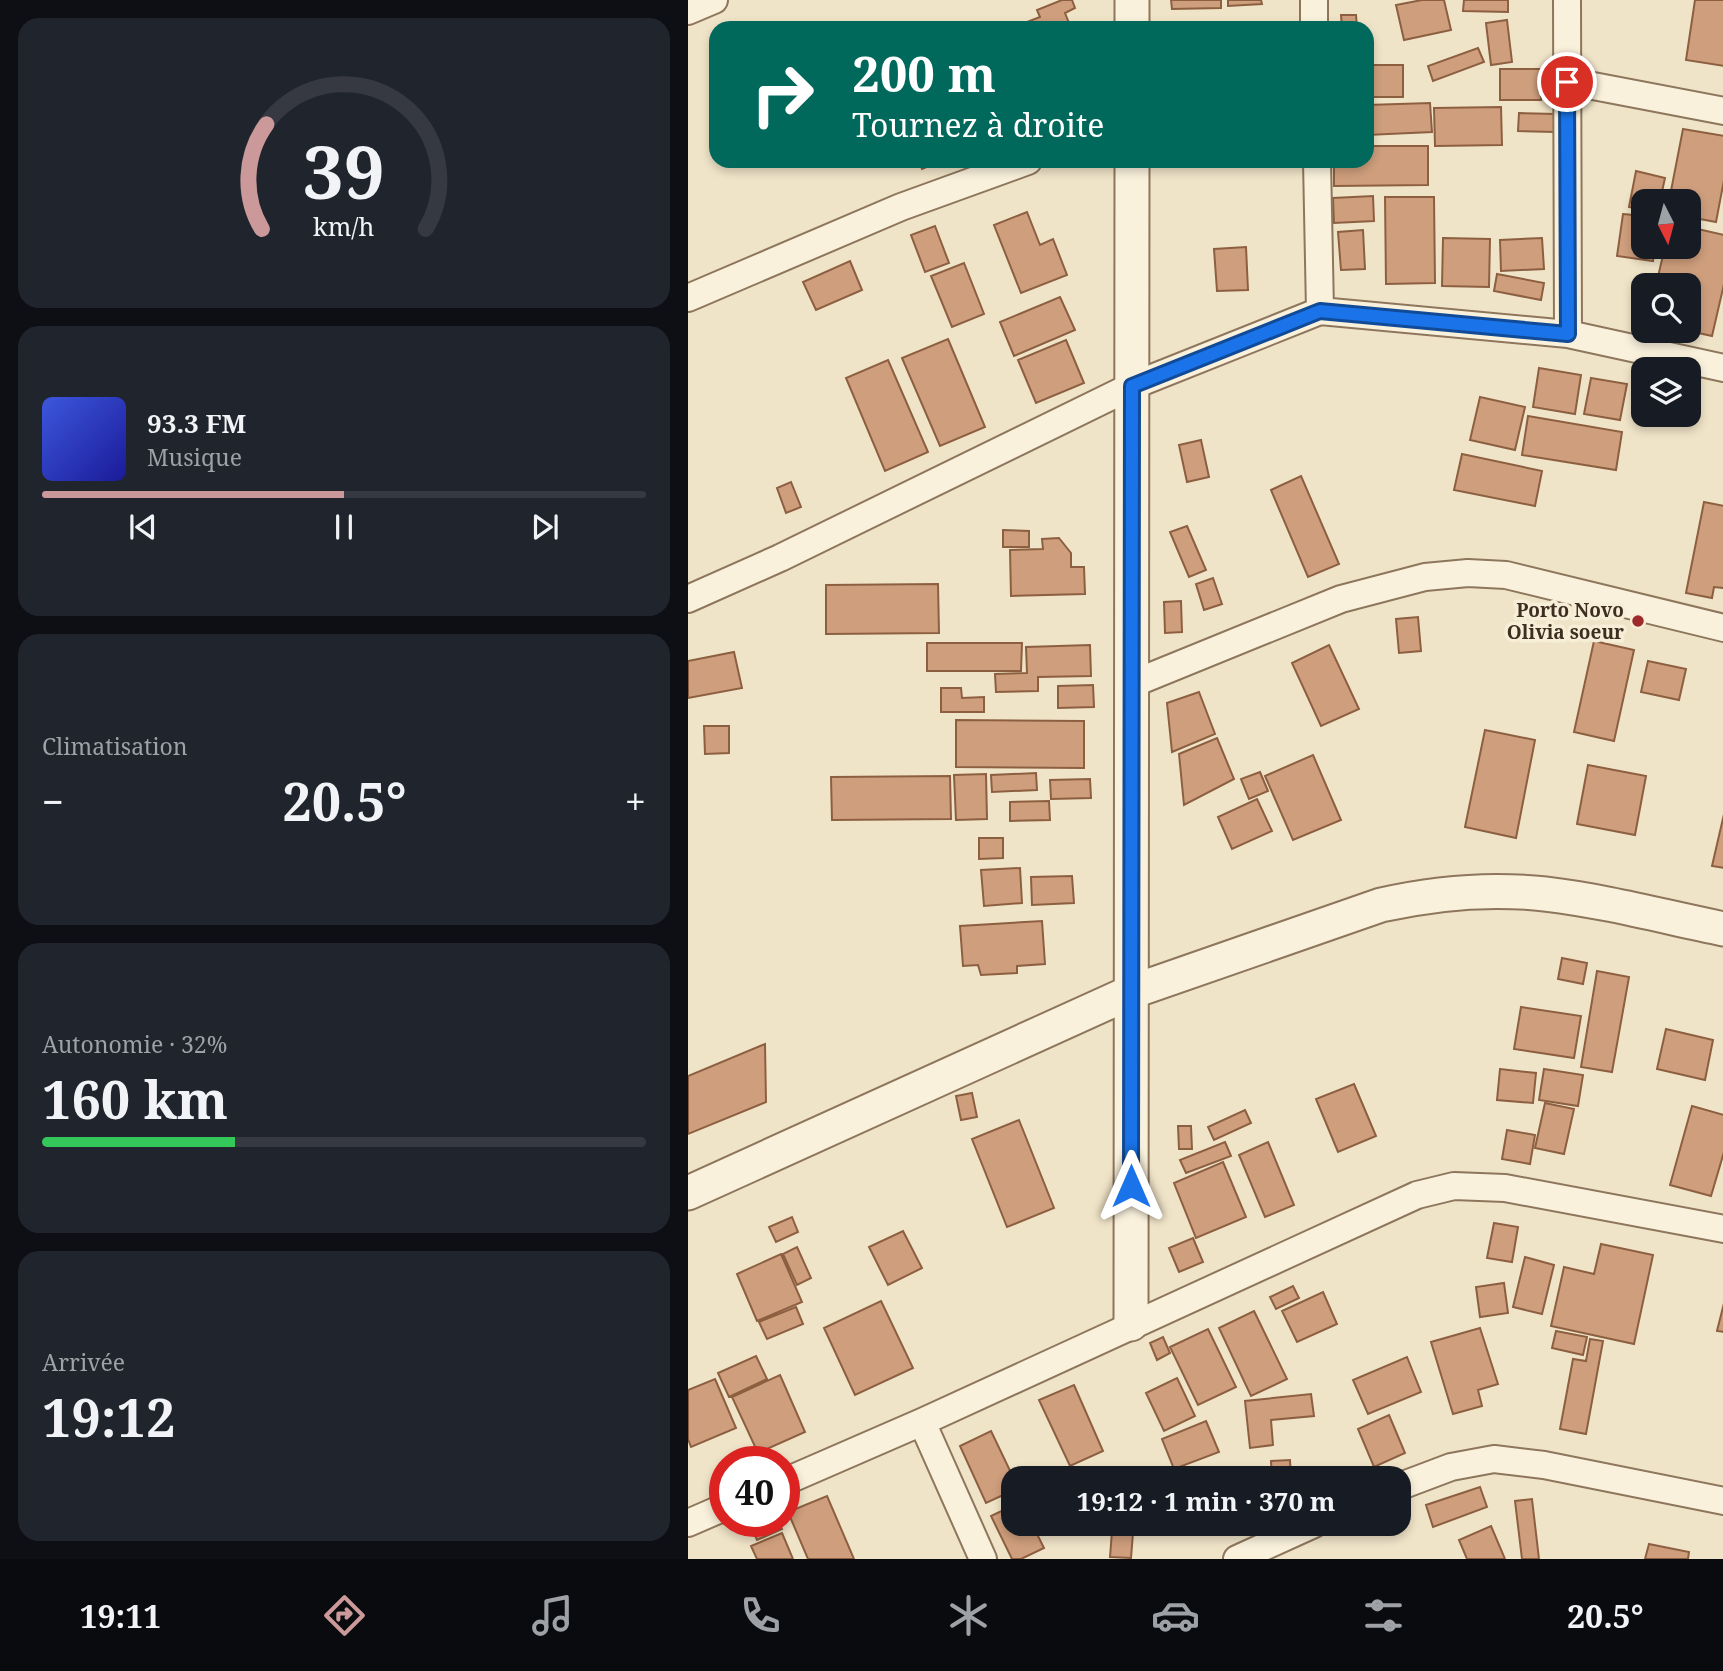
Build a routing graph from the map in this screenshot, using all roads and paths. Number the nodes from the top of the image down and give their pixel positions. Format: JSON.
{"nodes":[{"id":1,"x":714,"y":0,"type":"edge"},
{"id":2,"x":1132,"y":0,"type":"edge"},
{"id":3,"x":1314,"y":0,"type":"edge"},
{"id":4,"x":1567,"y":0,"type":"edge"},
{"id":5,"x":688,"y":12,"type":"edge"},
{"id":6,"x":1132,"y":21,"type":"edge"},
{"id":7,"x":1314,"y":21,"type":"edge"},
{"id":8,"x":1567,"y":82,"type":"junction"},
{"id":9,"x":1723,"y":111,"type":"edge"},
{"id":10,"x":1009,"y":168,"type":"edge"},
{"id":11,"x":1132,"y":168,"type":"edge"},
{"id":12,"x":1317,"y":168,"type":"edge"},
{"id":13,"x":688,"y":298,"type":"edge"},
{"id":14,"x":1320,"y":311,"type":"junction"},
{"id":15,"x":1568,"y":334,"type":"junction"},
{"id":16,"x":1723,"y":368,"type":"edge"},
{"id":17,"x":1132,"y":386,"type":"junction"},
{"id":18,"x":688,"y":599,"type":"edge"},
{"id":19,"x":1723,"y":628,"type":"edge"},
{"id":20,"x":1131,"y":684,"type":"junction"},
{"id":21,"x":1723,"y":929,"type":"edge"},
{"id":22,"x":1131,"y":992,"type":"junction"},
{"id":23,"x":688,"y":1193,"type":"edge"},
{"id":24,"x":1723,"y":1229,"type":"edge"},
{"id":25,"x":1131,"y":1324,"type":"junction"},
{"id":26,"x":922,"y":1422,"type":"junction"},
{"id":27,"x":800,"y":1475,"type":"edge"},
{"id":28,"x":1411,"y":1482,"type":"edge"},
{"id":29,"x":1723,"y":1501,"type":"edge"},
{"id":30,"x":709,"y":1514,"type":"edge"},
{"id":31,"x":688,"y":1523,"type":"edge"},
{"id":32,"x":1288,"y":1536,"type":"edge"},
{"id":33,"x":983,"y":1559,"type":"edge"},
{"id":34,"x":1237,"y":1559,"type":"edge"}],
"edges":[{"from":1,"to":5,"type":"street"},
{"from":2,"to":6,"type":"street"},
{"from":3,"to":7,"type":"street"},
{"from":4,"to":8,"type":"street"},
{"from":8,"to":9,"type":"street"},
{"from":8,"to":15,"type":"street"},
{"from":10,"to":13,"type":"street"},
{"from":11,"to":17,"type":"street"},
{"from":12,"to":14,"type":"street"},
{"from":14,"to":15,"type":"street"},
{"from":14,"to":17,"type":"street"},
{"from":15,"to":16,"type":"street"},
{"from":17,"to":18,"type":"street"},
{"from":17,"to":20,"type":"street"},
{"from":19,"to":20,"type":"street"},
{"from":20,"to":22,"type":"street"},
{"from":21,"to":22,"type":"street"},
{"from":22,"to":23,"type":"street"},
{"from":22,"to":25,"type":"street"},
{"from":24,"to":25,"type":"street"},
{"from":25,"to":26,"type":"street"},
{"from":26,"to":27,"type":"street"},
{"from":26,"to":33,"type":"street"},
{"from":28,"to":29,"type":"street"},
{"from":30,"to":31,"type":"street"},
{"from":32,"to":34,"type":"street"}]}
